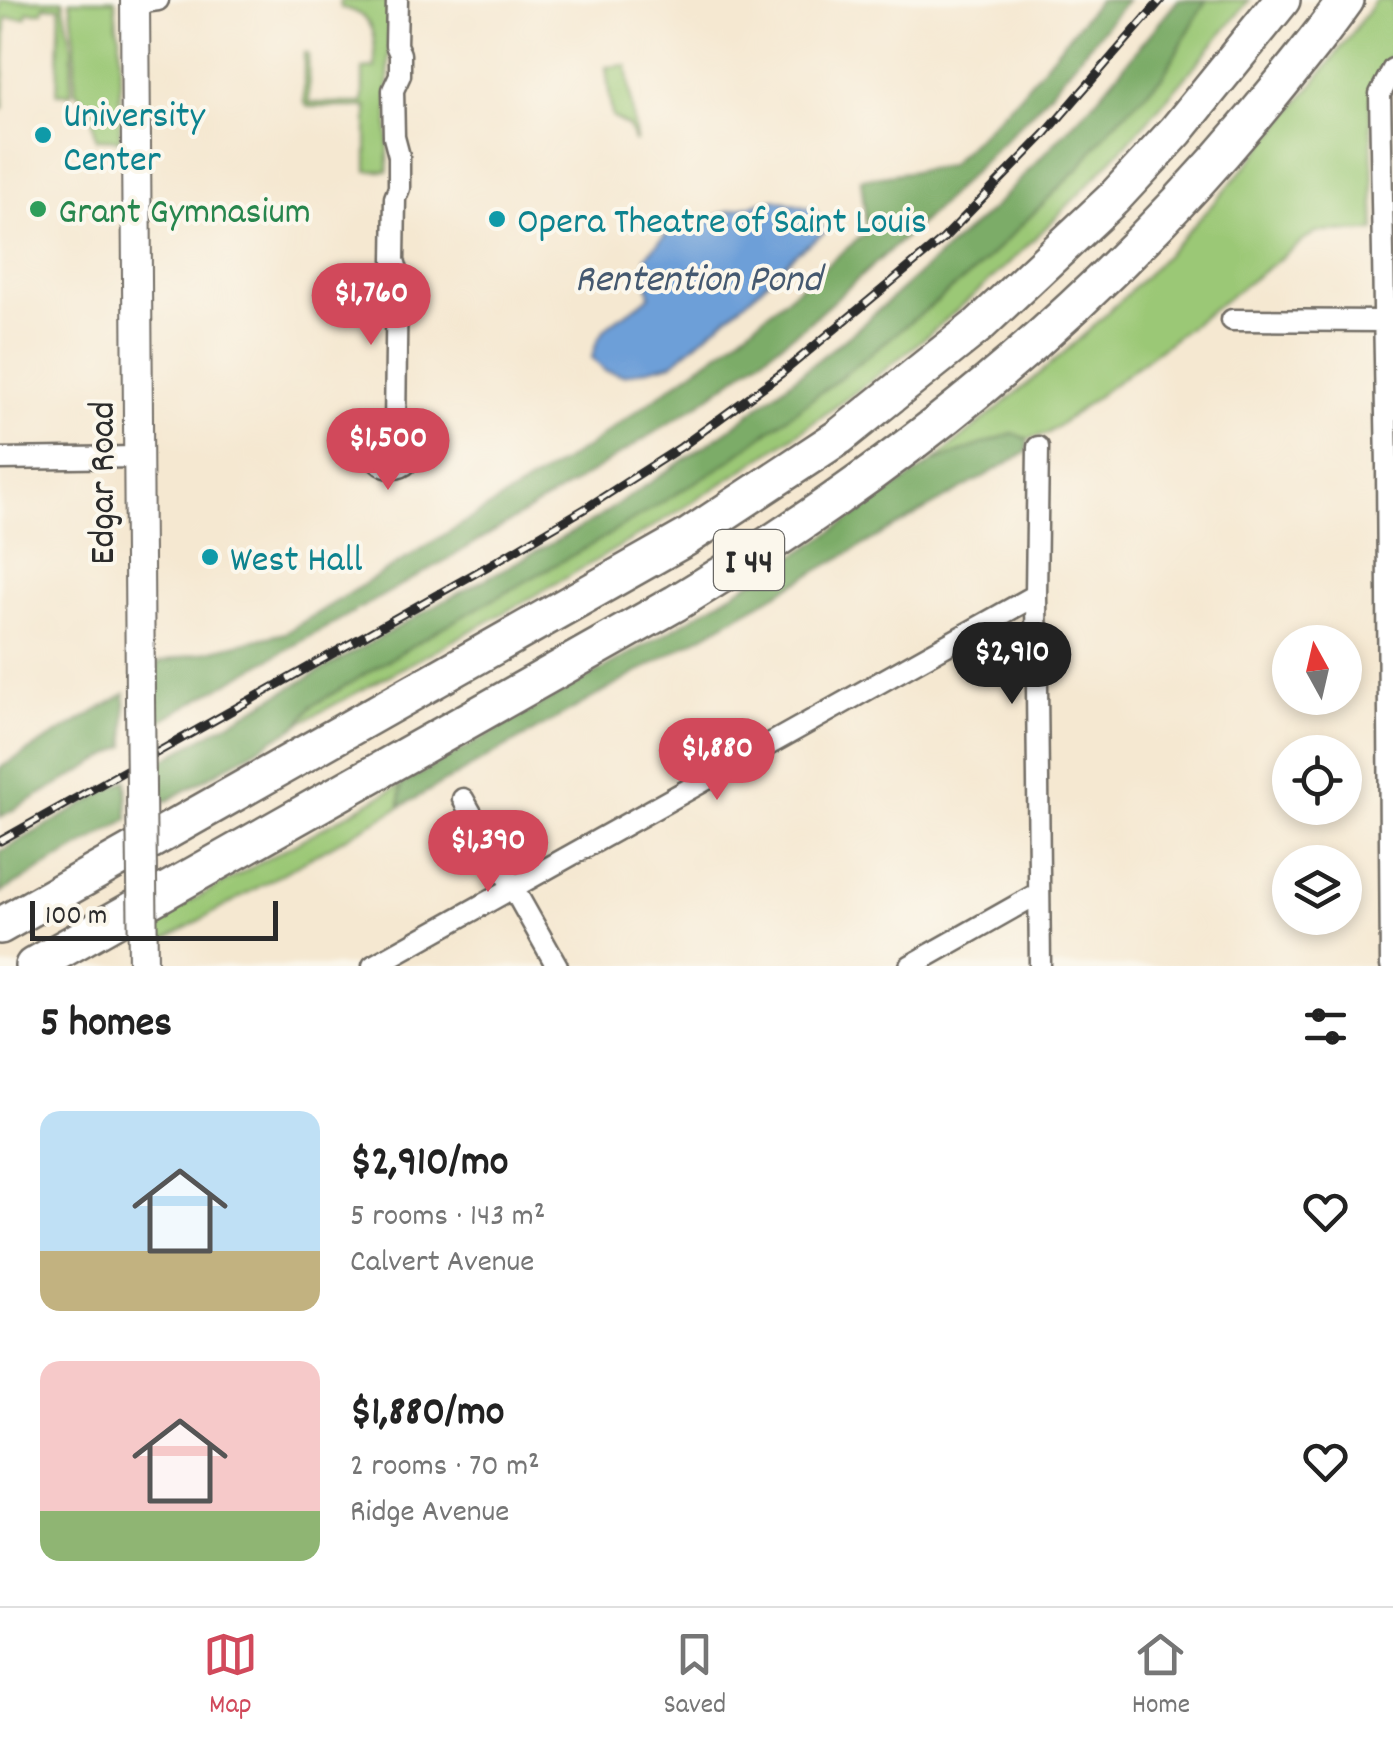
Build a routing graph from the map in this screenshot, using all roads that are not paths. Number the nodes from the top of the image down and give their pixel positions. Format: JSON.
{"nodes":[{"id":1,"x":397,"y":0,"type":"edge"},
{"id":2,"x":406,"y":0,"type":"edge"},
{"id":3,"x":1282,"y":0,"type":"edge"},
{"id":4,"x":1346,"y":0,"type":"edge"},
{"id":5,"x":143,"y":1,"type":"edge"},
{"id":6,"x":400,"y":64,"type":"junction"},
{"id":7,"x":1393,"y":69,"type":"edge"},
{"id":8,"x":1232,"y":320,"type":"dead end"},
{"id":9,"x":1384,"y":320,"type":"junction"},
{"id":10,"x":396,"y":426,"type":"dead end"},
{"id":11,"x":1038,"y":447,"type":"dead end"},
{"id":12,"x":137,"y":457,"type":"junction"},
{"id":13,"x":0,"y":459,"type":"edge"},
{"id":14,"x":1390,"y":467,"type":"edge"},
{"id":15,"x":1036,"y":595,"type":"junction"},
{"id":16,"x":463,"y":800,"type":"dead end"},
{"id":17,"x":1391,"y":804,"type":"edge"},
{"id":18,"x":513,"y":889,"type":"junction"},
{"id":19,"x":1039,"y":892,"type":"junction"},
{"id":20,"x":0,"y":926,"type":"edge"},
{"id":21,"x":33,"y":966,"type":"edge"},
{"id":22,"x":143,"y":966,"type":"edge"},
{"id":23,"x":374,"y":966,"type":"edge"},
{"id":24,"x":557,"y":966,"type":"edge"},
{"id":25,"x":910,"y":966,"type":"edge"},
{"id":26,"x":1040,"y":966,"type":"edge"},
{"id":27,"x":1391,"y":966,"type":"edge"}],
"edges":[{"from":1,"to":6,"type":"street"},
{"from":2,"to":6,"type":"street"},
{"from":3,"to":20,"type":"highway","number":"I 44"},
{"from":4,"to":21,"type":"highway","number":"I 44"},
{"from":5,"to":12,"type":"street","name":"Edgar Road"},
{"from":6,"to":10,"type":"street"},
{"from":7,"to":9,"type":"street"},
{"from":8,"to":9,"type":"street"},
{"from":9,"to":14,"type":"street"},
{"from":11,"to":15,"type":"street"},
{"from":12,"to":13,"type":"street"},
{"from":12,"to":22,"type":"street","name":"Edgar Road","bridge":true},
{"from":14,"to":17,"type":"street"},
{"from":15,"to":18,"type":"street"},
{"from":15,"to":19,"type":"street"},
{"from":16,"to":18,"type":"street"},
{"from":17,"to":27,"type":"street"},
{"from":18,"to":23,"type":"street"},
{"from":18,"to":24,"type":"street"},
{"from":19,"to":25,"type":"street"},
{"from":19,"to":26,"type":"street"}]}
